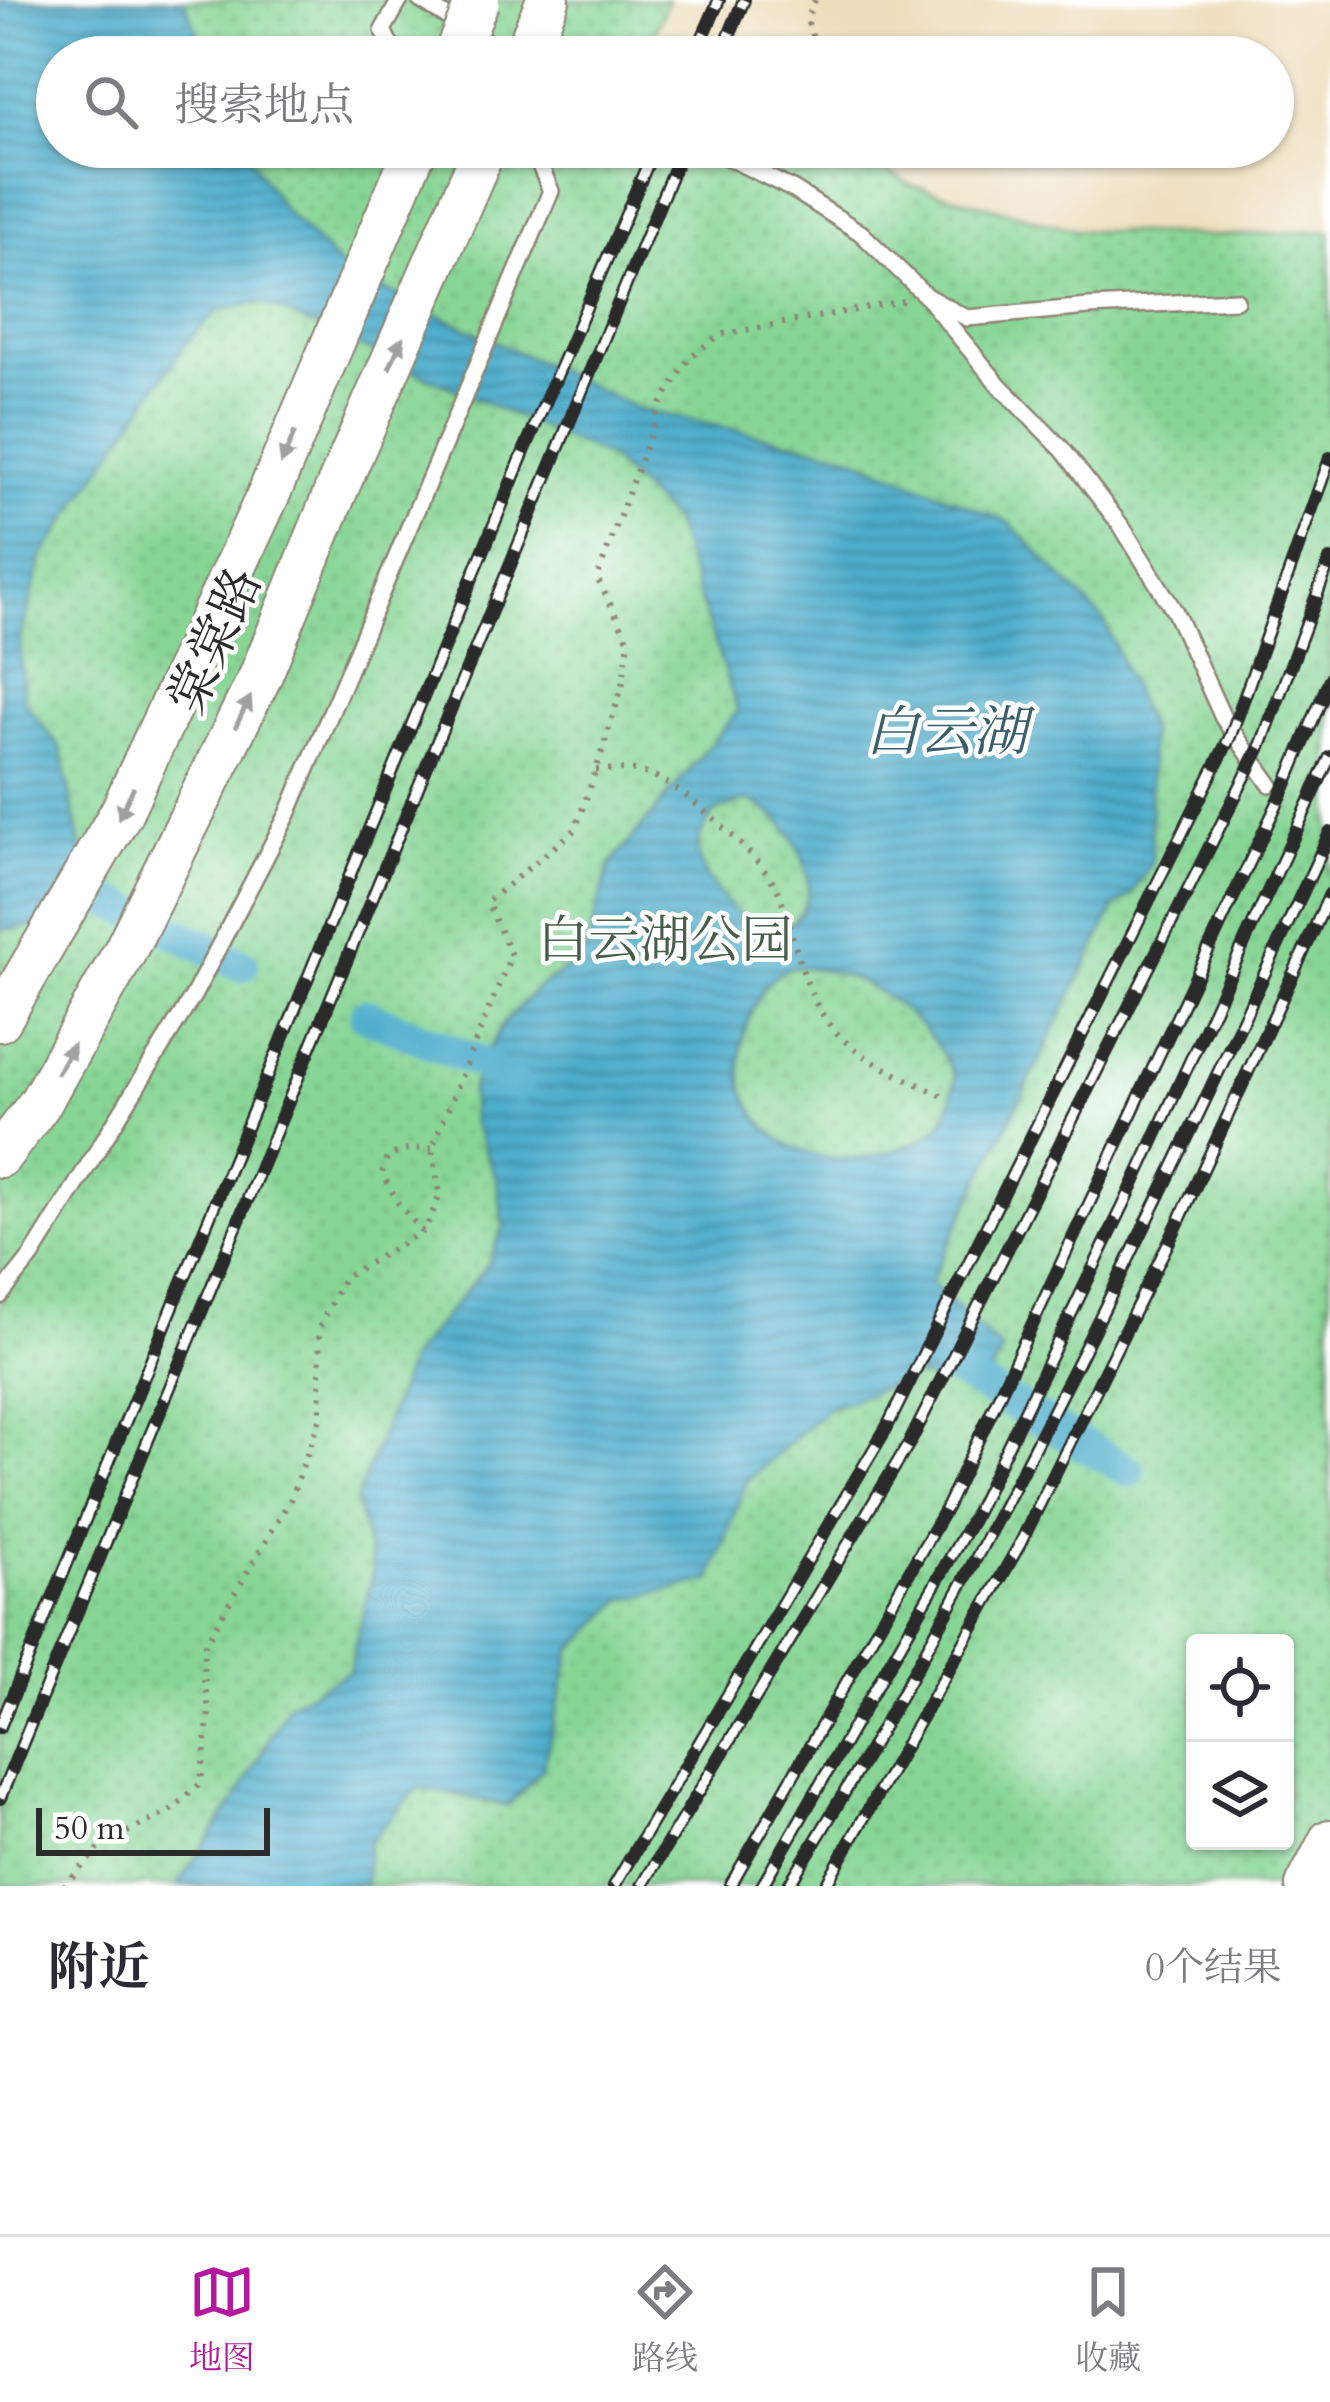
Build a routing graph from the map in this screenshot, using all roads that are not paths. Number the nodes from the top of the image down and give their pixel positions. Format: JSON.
{"nodes":[{"id":1,"x":400,"y":0,"type":"edge"},
{"id":2,"x":420,"y":0,"type":"edge"},
{"id":3,"x":478,"y":0,"type":"edge"},
{"id":4,"x":548,"y":0,"type":"edge"},
{"id":5,"x":385,"y":36,"type":"edge"},
{"id":6,"x":463,"y":36,"type":"edge"},
{"id":7,"x":476,"y":36,"type":"edge"},
{"id":8,"x":533,"y":36,"type":"edge"},
{"id":9,"x":407,"y":168,"type":"edge"},
{"id":10,"x":476,"y":168,"type":"edge"},
{"id":11,"x":541,"y":168,"type":"edge"},
{"id":12,"x":749,"y":168,"type":"edge"},
{"id":13,"x":926,"y":296,"type":"junction"},
{"id":14,"x":1236,"y":300,"type":"dead end"},
{"id":15,"x":1270,"y":784,"type":"dead end"},
{"id":16,"x":0,"y":1020,"type":"edge"},
{"id":17,"x":0,"y":1156,"type":"edge"},
{"id":18,"x":0,"y":1296,"type":"edge"},
{"id":19,"x":1330,"y":1840,"type":"edge"},
{"id":20,"x":1306,"y":1886,"type":"edge"}],
"edges":[{"from":1,"to":5,"type":"lane"},
{"from":2,"to":7,"type":"lane"},
{"from":3,"to":6,"type":"street","bridge":true},
{"from":4,"to":8,"type":"street"},
{"from":9,"to":16,"type":"street","name":"棠棠路","one_way":true},
{"from":17,"to":10,"type":"street","name":"棠棠路","one_way":true},
{"from":11,"to":18,"type":"lane"},
{"from":12,"to":13,"type":"lane"},
{"from":13,"to":14,"type":"lane"},
{"from":13,"to":15,"type":"lane"},
{"from":19,"to":20,"type":"street"}]}
